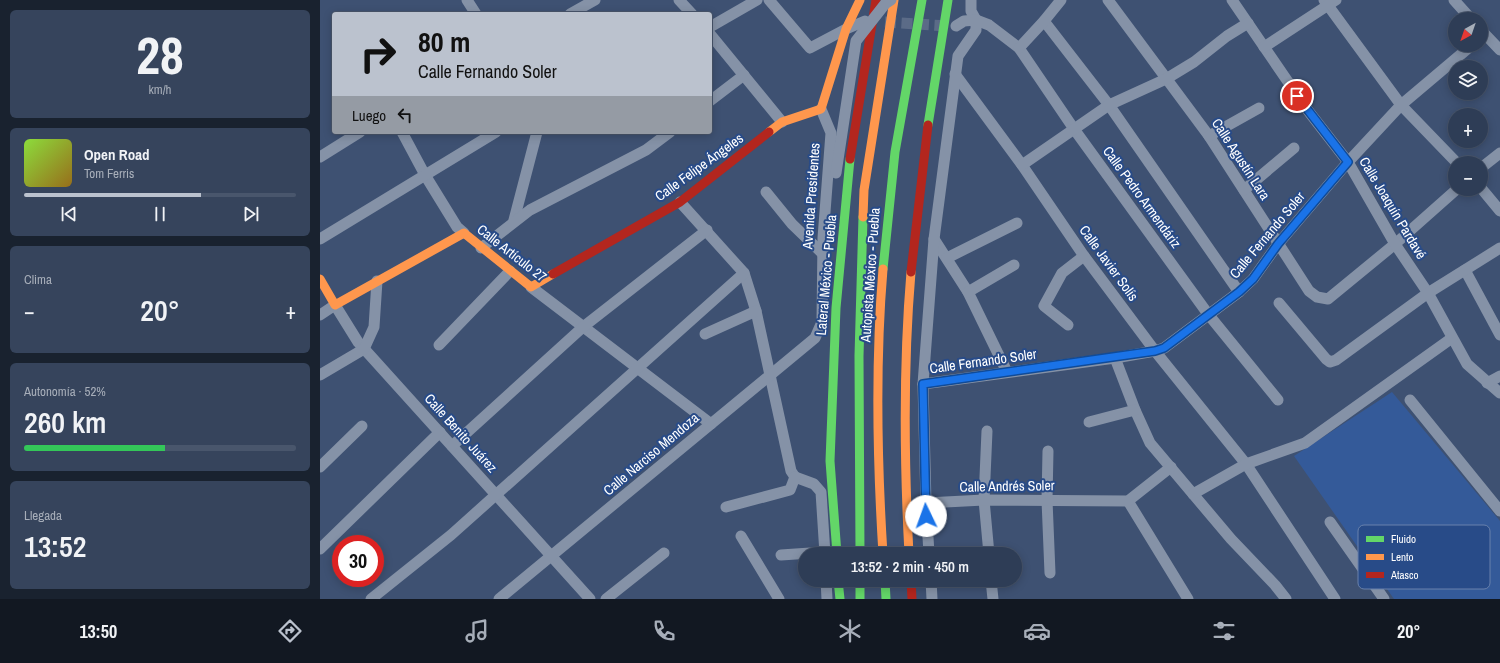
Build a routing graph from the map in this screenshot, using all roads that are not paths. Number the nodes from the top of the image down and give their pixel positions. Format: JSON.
{"nodes":[{"id":1,"x":467,"y":0,"type":"edge"},
{"id":2,"x":595,"y":0,"type":"edge"},
{"id":3,"x":679,"y":0,"type":"edge"},
{"id":4,"x":757,"y":0,"type":"edge"},
{"id":5,"x":769,"y":0,"type":"edge"},
{"id":6,"x":860,"y":0,"type":"edge"},
{"id":7,"x":876,"y":0,"type":"edge"},
{"id":8,"x":893,"y":0,"type":"edge"},
{"id":9,"x":922,"y":0,"type":"edge"},
{"id":10,"x":948,"y":0,"type":"edge"},
{"id":11,"x":972,"y":0,"type":"edge"},
{"id":12,"x":1061,"y":0,"type":"edge"},
{"id":13,"x":1108,"y":0,"type":"edge"},
{"id":14,"x":1232,"y":0,"type":"edge"},
{"id":15,"x":1454,"y":0,"type":"edge"},
{"id":16,"x":1329,"y":2,"type":"edge"},
{"id":17,"x":475,"y":12,"type":"edge"},
{"id":18,"x":574,"y":12,"type":"edge"},
{"id":19,"x":690,"y":12,"type":"edge"},
{"id":20,"x":1465,"y":12,"type":"edge"},
{"id":21,"x":976,"y":20,"type":"junction"},
{"id":22,"x":865,"y":21,"type":"dead end"},
{"id":23,"x":1044,"y":21,"type":"junction"},
{"id":24,"x":1248,"y":23,"type":"junction"},
{"id":25,"x":712,"y":26,"type":"edge"},
{"id":26,"x":956,"y":26,"type":"tunnel mouth"},
{"id":27,"x":846,"y":29,"type":"junction"},
{"id":28,"x":712,"y":36,"type":"edge"},
{"id":29,"x":1488,"y":39,"type":"edge"},
{"id":30,"x":1264,"y":47,"type":"junction"},
{"id":31,"x":1019,"y":48,"type":"junction"},
{"id":32,"x":1500,"y":50,"type":"edge"},
{"id":33,"x":1464,"y":52,"type":"edge"},
{"id":34,"x":955,"y":74,"type":"junction"},
{"id":35,"x":744,"y":76,"type":"junction"},
{"id":36,"x":1166,"y":79,"type":"junction"},
{"id":37,"x":712,"y":100,"type":"edge"},
{"id":38,"x":1109,"y":105,"type":"junction"},
{"id":39,"x":1402,"y":105,"type":"junction"},
{"id":40,"x":1259,"y":108,"type":"dead end"},
{"id":41,"x":821,"y":109,"type":"junction"},
{"id":42,"x":782,"y":122,"type":"junction"},
{"id":43,"x":1074,"y":129,"type":"junction"},
{"id":44,"x":357,"y":134,"type":"edge"},
{"id":45,"x":403,"y":134,"type":"edge"},
{"id":46,"x":493,"y":134,"type":"edge"},
{"id":47,"x":536,"y":134,"type":"edge"},
{"id":48,"x":667,"y":134,"type":"edge"},
{"id":49,"x":1209,"y":136,"type":"junction"},
{"id":50,"x":1294,"y":148,"type":"dead end"},
{"id":51,"x":1500,"y":153,"type":"edge"},
{"id":52,"x":1451,"y":156,"type":"edge"},
{"id":53,"x":320,"y":157,"type":"edge"},
{"id":54,"x":1348,"y":162,"type":"junction"},
{"id":55,"x":1488,"y":162,"type":"edge"},
{"id":56,"x":1022,"y":165,"type":"junction"},
{"id":57,"x":425,"y":175,"type":"junction"},
{"id":58,"x":1244,"y":190,"type":"junction"},
{"id":59,"x":766,"y":192,"type":"dead end"},
{"id":60,"x":1449,"y":196,"type":"edge"},
{"id":61,"x":1488,"y":196,"type":"edge"},
{"id":62,"x":680,"y":202,"type":"junction"},
{"id":63,"x":1500,"y":211,"type":"edge"},
{"id":64,"x":824,"y":216,"type":"junction"},
{"id":65,"x":514,"y":220,"type":"junction"},
{"id":66,"x":1017,"y":223,"type":"dead end"},
{"id":67,"x":706,"y":230,"type":"junction"},
{"id":68,"x":464,"y":233,"type":"junction"},
{"id":69,"x":320,"y":239,"type":"edge"},
{"id":70,"x":934,"y":239,"type":"junction"},
{"id":71,"x":1278,"y":244,"type":"junction"},
{"id":72,"x":1395,"y":244,"type":"junction"},
{"id":73,"x":481,"y":248,"type":"junction"},
{"id":74,"x":1500,"y":248,"type":"edge"},
{"id":75,"x":822,"y":253,"type":"junction"},
{"id":76,"x":1084,"y":256,"type":"junction"},
{"id":77,"x":947,"y":258,"type":"junction"},
{"id":78,"x":1014,"y":265,"type":"dead end"},
{"id":79,"x":1465,"y":270,"type":"junction"},
{"id":80,"x":510,"y":271,"type":"junction"},
{"id":81,"x":744,"y":273,"type":"junction"},
{"id":82,"x":320,"y":279,"type":"edge"},
{"id":83,"x":377,"y":281,"type":"junction"},
{"id":84,"x":531,"y":287,"type":"junction"},
{"id":85,"x":968,"y":292,"type":"junction"},
{"id":86,"x":1239,"y":292,"type":"junction"},
{"id":87,"x":1428,"y":293,"type":"junction"},
{"id":88,"x":1278,"y":303,"type":"dead end"},
{"id":89,"x":336,"y":305,"type":"junction"},
{"id":90,"x":756,"y":311,"type":"junction"},
{"id":91,"x":320,"y":314,"type":"edge"},
{"id":92,"x":1208,"y":314,"type":"junction"},
{"id":93,"x":1068,"y":325,"type":"dead end"},
{"id":94,"x":583,"y":327,"type":"junction"},
{"id":95,"x":820,"y":331,"type":"junction"},
{"id":96,"x":705,"y":334,"type":"dead end"},
{"id":97,"x":835,"y":334,"type":"junction"},
{"id":98,"x":1500,"y":334,"type":"edge"},
{"id":99,"x":1452,"y":338,"type":"junction"},
{"id":100,"x":439,"y":345,"type":"dead end"},
{"id":101,"x":364,"y":349,"type":"junction"},
{"id":102,"x":1155,"y":351,"type":"junction"},
{"id":103,"x":1115,"y":358,"type":"junction"},
{"id":104,"x":636,"y":369,"type":"junction"},
{"id":105,"x":1007,"y":372,"type":"junction"},
{"id":106,"x":320,"y":375,"type":"edge"},
{"id":107,"x":769,"y":376,"type":"junction"},
{"id":108,"x":1500,"y":376,"type":"edge"},
{"id":109,"x":1487,"y":383,"type":"junction"},
{"id":110,"x":923,"y":384,"type":"junction"},
{"id":111,"x":1500,"y":393,"type":"edge"},
{"id":112,"x":1278,"y":400,"type":"dead end"},
{"id":113,"x":1410,"y":400,"type":"dead end"},
{"id":114,"x":1135,"y":410,"type":"junction"},
{"id":115,"x":1089,"y":422,"type":"dead end"},
{"id":116,"x":711,"y":424,"type":"junction"},
{"id":117,"x":362,"y":426,"type":"dead end"},
{"id":118,"x":987,"y":431,"type":"dead end"},
{"id":119,"x":440,"y":432,"type":"junction"},
{"id":120,"x":452,"y":446,"type":"junction"},
{"id":121,"x":1048,"y":451,"type":"dead end"},
{"id":122,"x":1246,"y":464,"type":"junction"},
{"id":123,"x":320,"y":467,"type":"edge"},
{"id":124,"x":1171,"y":467,"type":"junction"},
{"id":125,"x":795,"y":477,"type":"junction"},
{"id":126,"x":496,"y":494,"type":"junction"},
{"id":127,"x":1193,"y":494,"type":"junction"},
{"id":128,"x":984,"y":500,"type":"junction"},
{"id":129,"x":1047,"y":500,"type":"junction"},
{"id":130,"x":1128,"y":501,"type":"junction"},
{"id":131,"x":926,"y":503,"type":"junction"},
{"id":132,"x":726,"y":506,"type":"dead end"},
{"id":133,"x":1500,"y":512,"type":"edge"},
{"id":134,"x":1330,"y":522,"type":"dead end"},
{"id":135,"x":741,"y":536,"type":"dead end"},
{"id":136,"x":825,"y":547,"type":"edge"},
{"id":137,"x":836,"y":547,"type":"edge"},
{"id":138,"x":860,"y":547,"type":"edge"},
{"id":139,"x":883,"y":547,"type":"edge"},
{"id":140,"x":909,"y":547,"type":"edge"},
{"id":141,"x":929,"y":547,"type":"edge"},
{"id":142,"x":988,"y":547,"type":"edge"},
{"id":143,"x":320,"y":548,"type":"edge"},
{"id":144,"x":664,"y":553,"type":"dead end"},
{"id":145,"x":798,"y":554,"type":"edge"},
{"id":146,"x":781,"y":555,"type":"dead end"},
{"id":147,"x":552,"y":556,"type":"junction"},
{"id":148,"x":1358,"y":562,"type":"edge"},
{"id":149,"x":1050,"y":573,"type":"dead end"},
{"id":150,"x":839,"y":587,"type":"edge"},
{"id":151,"x":860,"y":587,"type":"edge"},
{"id":152,"x":885,"y":587,"type":"edge"},
{"id":153,"x":911,"y":587,"type":"edge"},
{"id":154,"x":931,"y":587,"type":"edge"},
{"id":155,"x":992,"y":587,"type":"edge"},
{"id":156,"x":1377,"y":589,"type":"edge"},
{"id":157,"x":827,"y":595,"type":"edge"},
{"id":158,"x":371,"y":599,"type":"edge"},
{"id":159,"x":499,"y":599,"type":"edge"},
{"id":160,"x":590,"y":599,"type":"edge"},
{"id":161,"x":606,"y":599,"type":"edge"},
{"id":162,"x":779,"y":599,"type":"edge"},
{"id":163,"x":817,"y":599,"type":"edge"},
{"id":164,"x":840,"y":599,"type":"edge"},
{"id":165,"x":860,"y":599,"type":"edge"},
{"id":166,"x":886,"y":599,"type":"edge"},
{"id":167,"x":912,"y":599,"type":"edge"},
{"id":168,"x":932,"y":599,"type":"edge"},
{"id":169,"x":993,"y":599,"type":"edge"},
{"id":170,"x":1188,"y":599,"type":"edge"},
{"id":171,"x":1286,"y":599,"type":"edge"},
{"id":172,"x":1335,"y":599,"type":"edge"},
{"id":173,"x":1384,"y":599,"type":"edge"}],
"edges":[{"from":1,"to":17,"type":"street"},
{"from":2,"to":18,"type":"street"},
{"from":3,"to":19,"type":"street"},
{"from":4,"to":25,"type":"street"},
{"from":5,"to":27,"type":"street"},
{"from":6,"to":27,"type":"main road"},
{"from":7,"to":97,"type":"main road","name":"Lateral México - Puebla"},
{"from":8,"to":64,"type":"street","bridge":true},
{"from":8,"to":138,"type":"main road","name":"Autopista México - Puebla"},
{"from":9,"to":139,"type":"main road","name":"Autopista México - Puebla"},
{"from":10,"to":140,"type":"main road"},
{"from":11,"to":21,"type":"street"},
{"from":12,"to":23,"type":"street"},
{"from":13,"to":36,"type":"street","name":"Calle Agustín Lara"},
{"from":14,"to":24,"type":"street","name":"Calle Joaquín Pardavé"},
{"from":15,"to":20,"type":"street"},
{"from":16,"to":30,"type":"street"},
{"from":16,"to":39,"type":"street"},
{"from":21,"to":26,"type":"street"},
{"from":21,"to":31,"type":"street","name":"Calle Pedro Armendáriz"},
{"from":21,"to":34,"type":"street"},
{"from":22,"to":27,"type":"street"},
{"from":23,"to":31,"type":"street"},
{"from":23,"to":38,"type":"street"},
{"from":24,"to":30,"type":"street","name":"Calle Joaquín Pardavé"},
{"from":24,"to":36,"type":"street"},
{"from":27,"to":41,"type":"main road"},
{"from":28,"to":35,"type":"street"},
{"from":29,"to":32,"type":"street"},
{"from":30,"to":54,"type":"street","name":"Calle Joaquín Pardavé"},
{"from":31,"to":43,"type":"street","name":"Calle Pedro Armendáriz"},
{"from":33,"to":39,"type":"street","name":"Calle Fernando Soler"},
{"from":34,"to":56,"type":"street","name":"Calle Javier Solís"},
{"from":34,"to":70,"type":"street"},
{"from":35,"to":37,"type":"street"},
{"from":35,"to":42,"type":"street"},
{"from":36,"to":38,"type":"street"},
{"from":36,"to":49,"type":"street","name":"Calle Agustín Lara"},
{"from":38,"to":43,"type":"street"},
{"from":38,"to":86,"type":"street"},
{"from":39,"to":52,"type":"street"},
{"from":39,"to":54,"type":"street","name":"Calle Fernando Soler"},
{"from":40,"to":49,"type":"street"},
{"from":41,"to":42,"type":"main road","name":"Calle Felipe Ángeles"},
{"from":41,"to":64,"type":"street","name":"Avenida Presidentes"},
{"from":42,"to":62,"type":"main road","name":"Calle Felipe Ángeles"},
{"from":43,"to":56,"type":"street"},
{"from":43,"to":92,"type":"street","name":"Calle Pedro Armendáriz"},
{"from":44,"to":53,"type":"street"},
{"from":45,"to":57,"type":"street","name":"Calle Artículo 27"},
{"from":46,"to":57,"type":"street"},
{"from":47,"to":65,"type":"street"},
{"from":48,"to":65,"type":"street"},
{"from":49,"to":58,"type":"street","name":"Calle Agustín Lara"},
{"from":50,"to":58,"type":"street"},
{"from":51,"to":55,"type":"street"},
{"from":54,"to":71,"type":"street","name":"Calle Fernando Soler"},
{"from":54,"to":72,"type":"street","name":"Calle Joaquín Pardavé"},
{"from":56,"to":76,"type":"street","name":"Calle Javier Solís"},
{"from":57,"to":68,"type":"street","name":"Calle Artículo 27"},
{"from":57,"to":69,"type":"street"},
{"from":58,"to":71,"type":"street","name":"Calle Agustín Lara"},
{"from":59,"to":75,"type":"street"},
{"from":60,"to":72,"type":"street"},
{"from":61,"to":63,"type":"street"},
{"from":62,"to":67,"type":"street"},
{"from":62,"to":84,"type":"main road","name":"Calle Felipe Ángeles"},
{"from":64,"to":75,"type":"street","name":"Avenida Presidentes"},
{"from":65,"to":73,"type":"street"},
{"from":66,"to":77,"type":"street"},
{"from":67,"to":81,"type":"street"},
{"from":67,"to":94,"type":"street"},
{"from":68,"to":73,"type":"main road","name":"Calle Artículo 27"},
{"from":68,"to":83,"type":"main road"},
{"from":70,"to":77,"type":"street"},
{"from":70,"to":110,"type":"street"},
{"from":71,"to":72,"type":"street","name":"Calle Agustín Lara"},
{"from":71,"to":86,"type":"street","name":"Calle Fernando Soler"},
{"from":72,"to":87,"type":"street","name":"Calle Joaquín Pardavé"},
{"from":73,"to":80,"type":"main road","name":"Calle Artículo 27"},
{"from":74,"to":79,"type":"street"},
{"from":75,"to":95,"type":"street","name":"Avenida Presidentes"},
{"from":76,"to":93,"type":"street"},
{"from":76,"to":102,"type":"street","name":"Calle Javier Solís"},
{"from":77,"to":85,"type":"street"},
{"from":78,"to":85,"type":"street"},
{"from":79,"to":87,"type":"street"},
{"from":79,"to":98,"type":"street"},
{"from":80,"to":84,"type":"main road","name":"Calle Artículo 27"},
{"from":80,"to":100,"type":"street"},
{"from":81,"to":90,"type":"street"},
{"from":81,"to":104,"type":"street"},
{"from":82,"to":89,"type":"main road","name":"Calle Benito Juárez"},
{"from":83,"to":89,"type":"main road"},
{"from":83,"to":101,"type":"street"},
{"from":84,"to":94,"type":"street","name":"Calle Artículo 27"},
{"from":85,"to":105,"type":"street"},
{"from":86,"to":92,"type":"street","name":"Calle Fernando Soler"},
{"from":87,"to":88,"type":"street"},
{"from":87,"to":99,"type":"street","name":"Calle Joaquín Pardavé"},
{"from":89,"to":91,"type":"street"},
{"from":89,"to":101,"type":"street","name":"Calle Benito Juárez"},
{"from":90,"to":96,"type":"street"},
{"from":90,"to":107,"type":"street"},
{"from":92,"to":102,"type":"street","name":"Calle Fernando Soler"},
{"from":92,"to":112,"type":"street","name":"Calle Pedro Armendáriz"},
{"from":94,"to":104,"type":"street","name":"Calle Artículo 27"},
{"from":94,"to":120,"type":"street"},
{"from":95,"to":97,"type":"street"},
{"from":95,"to":107,"type":"street","name":"Calle Narciso Mendoza"},
{"from":97,"to":137,"type":"main road","name":"Lateral México - Puebla"},
{"from":99,"to":109,"type":"street","name":"Calle Joaquín Pardavé"},
{"from":99,"to":122,"type":"street"},
{"from":101,"to":106,"type":"street"},
{"from":101,"to":119,"type":"street","name":"Calle Benito Juárez"},
{"from":102,"to":103,"type":"street","name":"Calle Fernando Soler"},
{"from":102,"to":122,"type":"street","name":"Calle Javier Solís"},
{"from":103,"to":105,"type":"street","name":"Calle Fernando Soler"},
{"from":103,"to":114,"type":"street"},
{"from":104,"to":116,"type":"street","name":"Calle Artículo 27"},
{"from":104,"to":126,"type":"street"},
{"from":105,"to":110,"type":"street","name":"Calle Fernando Soler"},
{"from":107,"to":116,"type":"street","name":"Calle Narciso Mendoza"},
{"from":107,"to":125,"type":"street"},
{"from":108,"to":109,"type":"street"},
{"from":109,"to":111,"type":"street","name":"Calle Joaquín Pardavé"},
{"from":110,"to":131,"type":"street"},
{"from":113,"to":133,"type":"street"},
{"from":114,"to":115,"type":"street"},
{"from":114,"to":124,"type":"street"},
{"from":116,"to":147,"type":"street","name":"Calle Narciso Mendoza"},
{"from":117,"to":123,"type":"street"},
{"from":118,"to":128,"type":"street"},
{"from":119,"to":120,"type":"street","name":"Calle Benito Juárez"},
{"from":119,"to":143,"type":"street"},
{"from":120,"to":126,"type":"street","name":"Calle Benito Juárez"},
{"from":121,"to":129,"type":"street"},
{"from":122,"to":127,"type":"street"},
{"from":122,"to":172,"type":"street","name":"Calle Javier Solís"},
{"from":124,"to":127,"type":"street"},
{"from":124,"to":130,"type":"street"},
{"from":125,"to":132,"type":"street"},
{"from":125,"to":136,"type":"street"},
{"from":126,"to":147,"type":"street","name":"Calle Benito Juárez"},
{"from":126,"to":158,"type":"street"},
{"from":127,"to":171,"type":"street"},
{"from":128,"to":129,"type":"street","name":"Calle Andrés Soler"},
{"from":128,"to":131,"type":"street","name":"Calle Andrés Soler"},
{"from":128,"to":142,"type":"street"},
{"from":129,"to":130,"type":"street","name":"Calle Andrés Soler"},
{"from":129,"to":149,"type":"street"},
{"from":130,"to":170,"type":"street"},
{"from":131,"to":141,"type":"street"},
{"from":134,"to":148,"type":"street"},
{"from":135,"to":162,"type":"street"},
{"from":144,"to":161,"type":"street"},
{"from":145,"to":146,"type":"street"},
{"from":147,"to":159,"type":"street","name":"Calle Narciso Mendoza"},
{"from":147,"to":160,"type":"street","name":"Calle Benito Juárez"},
{"from":150,"to":164,"type":"main road"},
{"from":151,"to":165,"type":"main road"},
{"from":152,"to":166,"type":"main road"},
{"from":153,"to":167,"type":"main road"},
{"from":154,"to":168,"type":"street"},
{"from":155,"to":169,"type":"street"},
{"from":156,"to":173,"type":"street"},
{"from":157,"to":163,"type":"street"}]}
